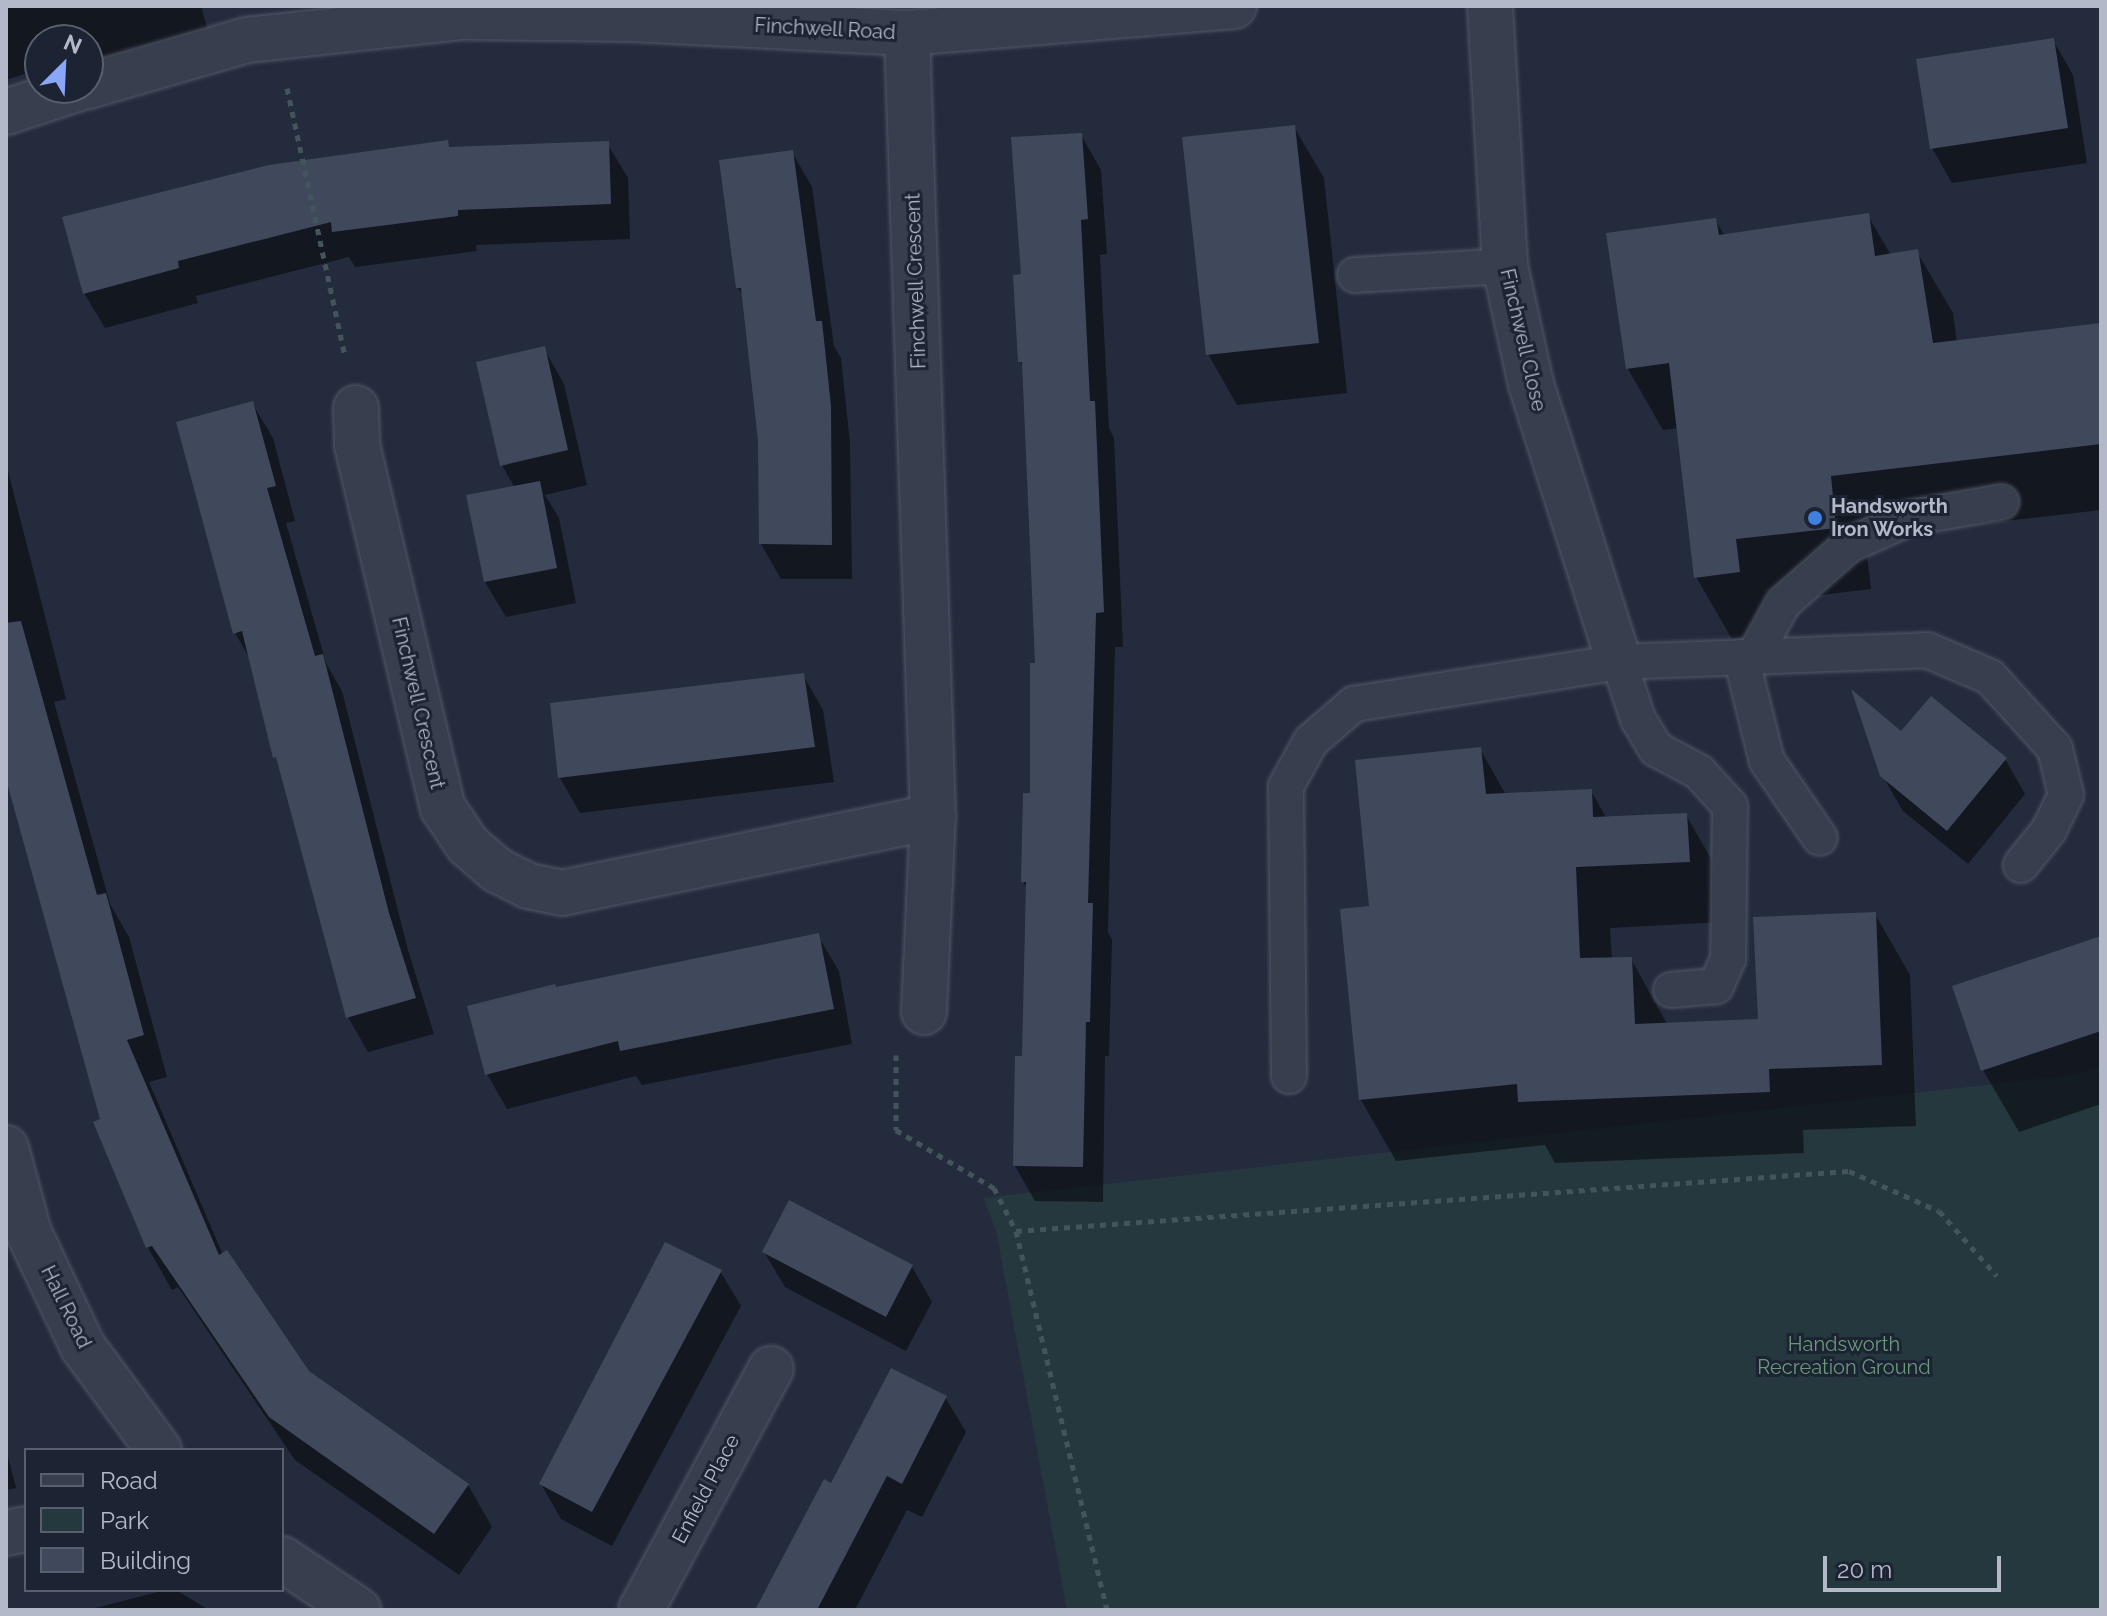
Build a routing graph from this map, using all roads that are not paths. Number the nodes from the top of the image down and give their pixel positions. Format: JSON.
{"nodes":[{"id":1,"x":1234,"y":6,"type":"edge"},
{"id":2,"x":1490,"y":6,"type":"edge"},
{"id":3,"x":631,"y":13,"type":"edge"},
{"id":4,"x":253,"y":28,"type":"edge"},
{"id":5,"x":907,"y":33,"type":"junction"},
{"id":6,"x":104,"y":80,"type":"edge"},
{"id":7,"x":31,"y":104,"type":"edge"},
{"id":8,"x":6,"y":112,"type":"edge"},
{"id":9,"x":1505,"y":266,"type":"junction"},
{"id":10,"x":1355,"y":275,"type":"dead end"},
{"id":11,"x":356,"y":408,"type":"road end"},
{"id":12,"x":2002,"y":502,"type":"dead end"},
{"id":13,"x":1747,"y":656,"type":"junction"},
{"id":14,"x":1619,"y":662,"type":"junction"},
{"id":15,"x":933,"y":817,"type":"junction"},
{"id":16,"x":1820,"y":838,"type":"dead end"},
{"id":17,"x":2021,"y":865,"type":"dead end"},
{"id":18,"x":1671,"y":990,"type":"dead end"},
{"id":19,"x":924,"y":1012,"type":"road end"},
{"id":20,"x":1289,"y":1076,"type":"dead end"},
{"id":21,"x":6,"y":1148,"type":"edge"},
{"id":22,"x":771,"y":1369,"type":"dead end"},
{"id":23,"x":158,"y":1448,"type":"edge"},
{"id":24,"x":284,"y":1560,"type":"edge"},
{"id":25,"x":358,"y":1610,"type":"edge"},
{"id":26,"x":641,"y":1610,"type":"edge"}],
"edges":[{"from":1,"to":5,"type":"street","name":"Finchwell Road"},
{"from":2,"to":9,"type":"street","name":"Finchwell Close"},
{"from":3,"to":4,"type":"street","name":"Finchwell Road"},
{"from":3,"to":5,"type":"street","name":"Finchwell Road"},
{"from":4,"to":6,"type":"street","name":"Finchwell Road"},
{"from":5,"to":15,"type":"street","name":"Finchwell Crescent"},
{"from":7,"to":8,"type":"street"},
{"from":9,"to":10,"type":"lane"},
{"from":9,"to":14,"type":"street","name":"Finchwell Close"},
{"from":11,"to":15,"type":"street","name":"Finchwell Crescent"},
{"from":12,"to":13,"type":"lane"},
{"from":13,"to":14,"type":"lane"},
{"from":13,"to":16,"type":"lane"},
{"from":13,"to":17,"type":"lane"},
{"from":14,"to":18,"type":"lane"},
{"from":14,"to":20,"type":"lane"},
{"from":15,"to":19,"type":"street","name":"Finchwell Crescent"},
{"from":21,"to":23,"type":"street","name":"Hall Road"},
{"from":22,"to":26,"type":"street","name":"Enfield Place"},
{"from":24,"to":25,"type":"street"}]}
